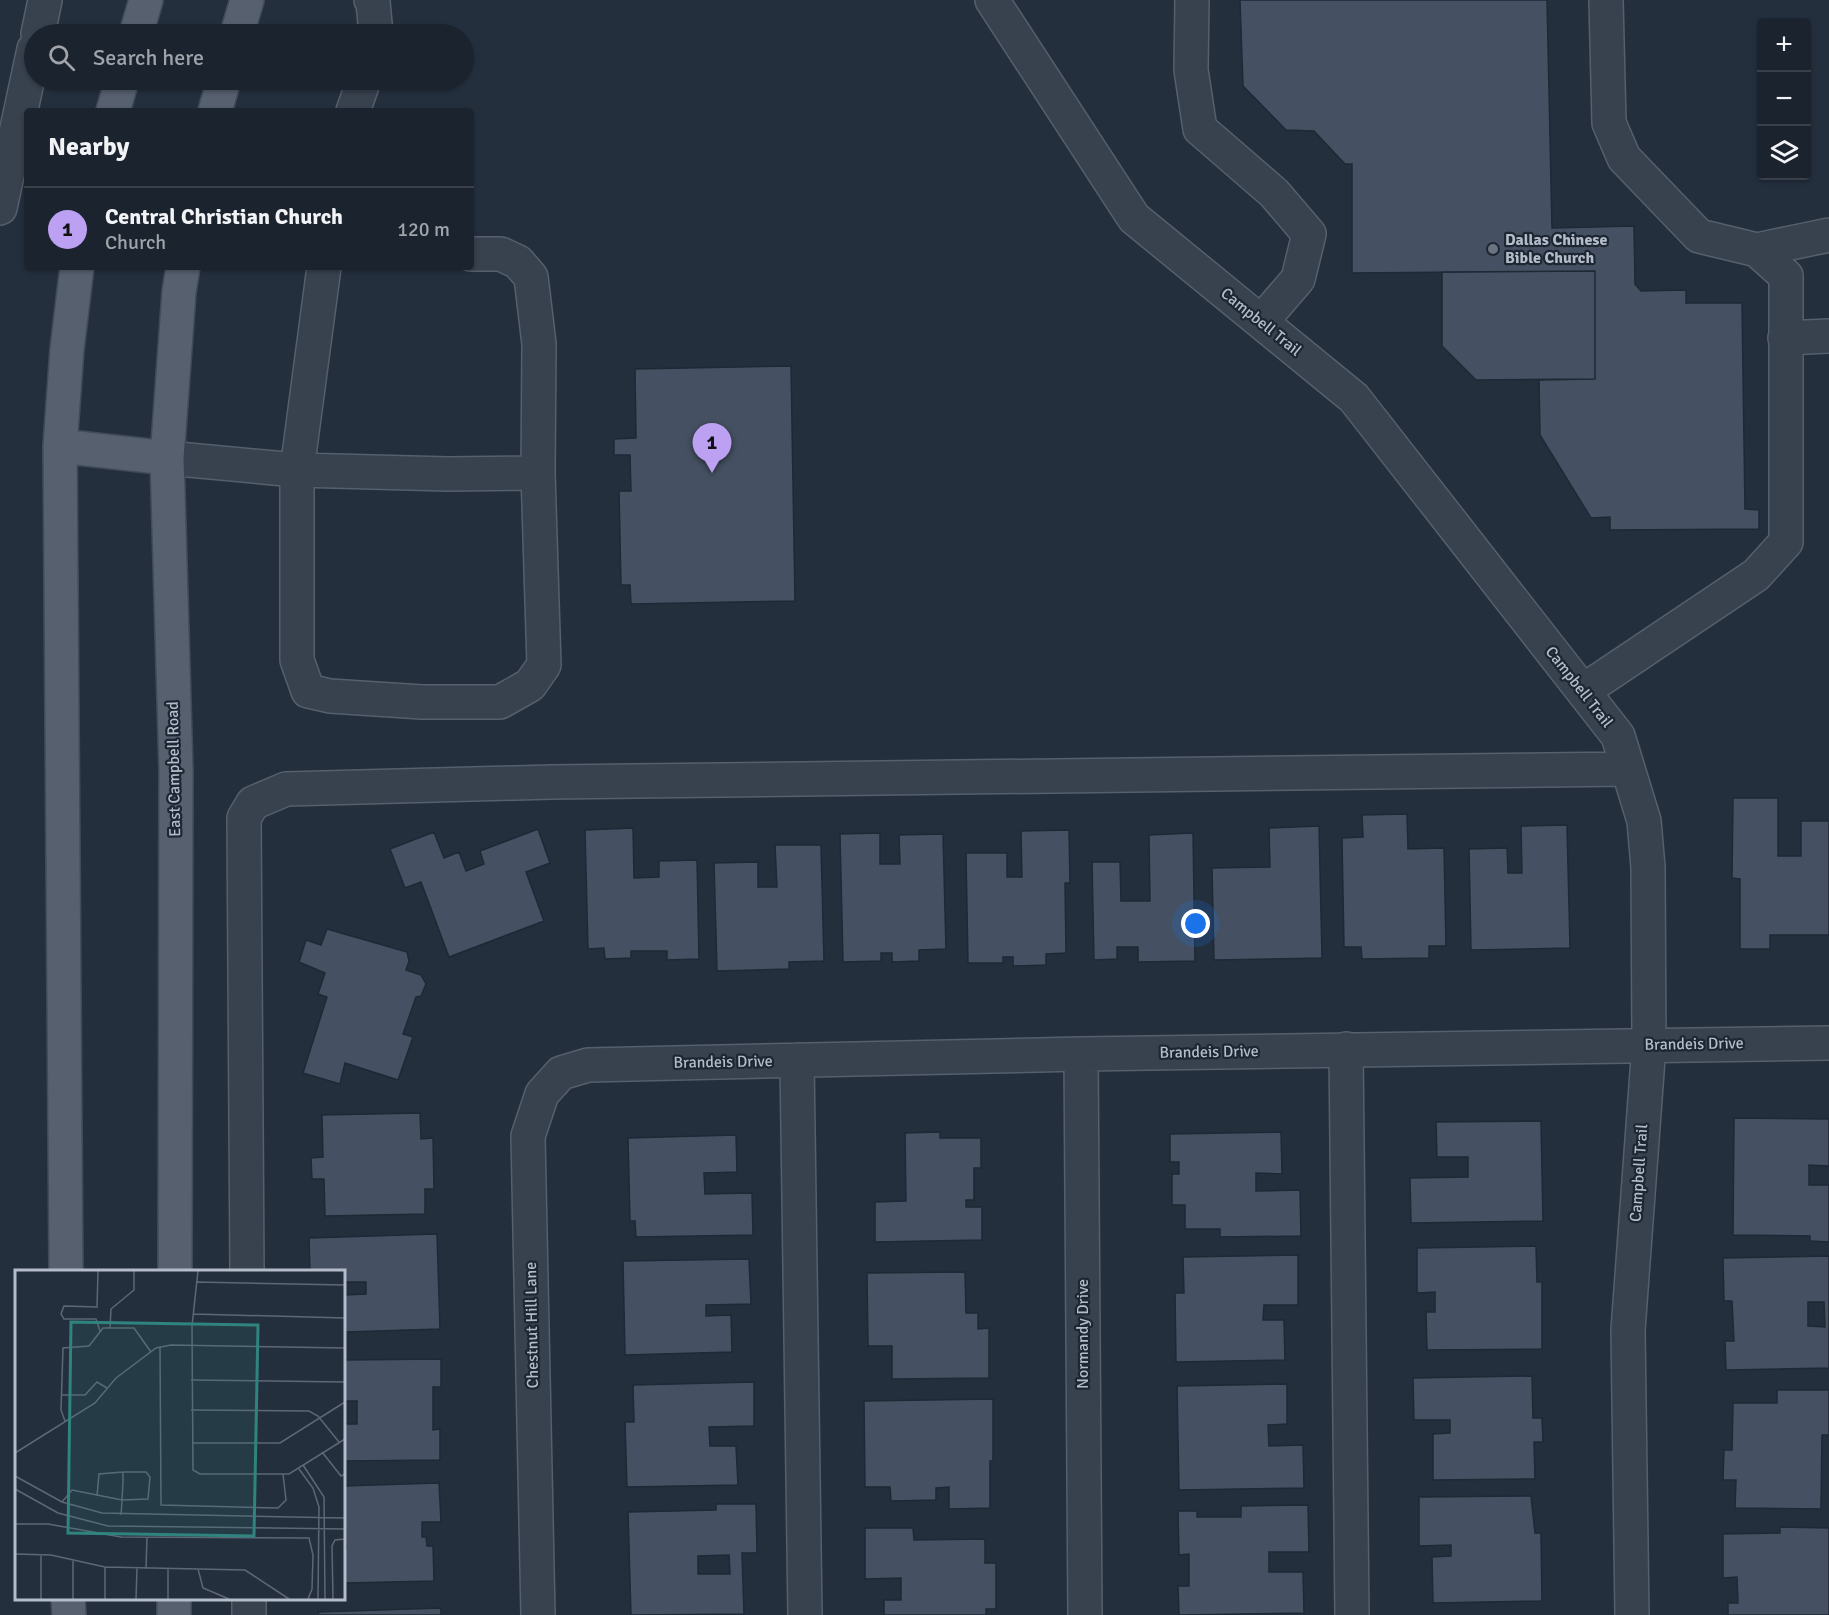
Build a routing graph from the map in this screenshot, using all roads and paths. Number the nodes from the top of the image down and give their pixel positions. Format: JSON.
{"nodes":[{"id":1,"x":45,"y":0,"type":"edge"},
{"id":2,"x":146,"y":0,"type":"edge"},
{"id":3,"x":247,"y":0,"type":"edge"},
{"id":4,"x":371,"y":0,"type":"edge"},
{"id":5,"x":992,"y":0,"type":"edge"},
{"id":6,"x":1192,"y":0,"type":"edge"},
{"id":7,"x":1606,"y":0,"type":"edge"},
{"id":8,"x":40,"y":24,"type":"edge"},
{"id":9,"x":139,"y":24,"type":"edge"},
{"id":10,"x":240,"y":24,"type":"edge"},
{"id":11,"x":375,"y":24,"type":"edge"},
{"id":12,"x":25,"y":90,"type":"edge"},
{"id":13,"x":119,"y":90,"type":"edge"},
{"id":14,"x":221,"y":90,"type":"edge"},
{"id":15,"x":360,"y":90,"type":"edge"},
{"id":16,"x":114,"y":108,"type":"edge"},
{"id":17,"x":216,"y":108,"type":"edge"},
{"id":18,"x":353,"y":108,"type":"edge"},
{"id":19,"x":0,"y":208,"type":"edge"},
{"id":20,"x":1829,"y":235,"type":"edge"},
{"id":21,"x":1757,"y":250,"type":"junction"},
{"id":22,"x":474,"y":254,"type":"edge"},
{"id":23,"x":77,"y":270,"type":"edge"},
{"id":24,"x":183,"y":270,"type":"edge"},
{"id":25,"x":324,"y":270,"type":"edge"},
{"id":26,"x":1261,"y":322,"type":"junction"},
{"id":27,"x":1829,"y":336,"type":"edge"},
{"id":28,"x":1785,"y":338,"type":"junction"},
{"id":29,"x":60,"y":446,"type":"junction"},
{"id":30,"x":167,"y":458,"type":"junction"},
{"id":31,"x":297,"y":470,"type":"junction"},
{"id":32,"x":538,"y":472,"type":"junction"},
{"id":33,"x":1583,"y":691,"type":"junction"},
{"id":34,"x":1628,"y":769,"type":"junction"},
{"id":35,"x":1829,"y":1043,"type":"edge"},
{"id":36,"x":1649,"y":1045,"type":"junction"},
{"id":37,"x":1346,"y":1049,"type":"junction"},
{"id":38,"x":1081,"y":1053,"type":"junction"},
{"id":39,"x":797,"y":1060,"type":"junction"},
{"id":40,"x":588,"y":1065,"type":"joint"},
{"id":41,"x":66,"y":1270,"type":"edge"},
{"id":42,"x":175,"y":1270,"type":"edge"},
{"id":43,"x":247,"y":1270,"type":"edge"},
{"id":44,"x":68,"y":1600,"type":"edge"},
{"id":45,"x":69,"y":1615,"type":"edge"},
{"id":46,"x":538,"y":1615,"type":"edge"},
{"id":47,"x":805,"y":1615,"type":"edge"},
{"id":48,"x":1085,"y":1615,"type":"edge"},
{"id":49,"x":1353,"y":1615,"type":"edge"},
{"id":50,"x":1632,"y":1615,"type":"edge"}],
"edges":[{"from":1,"to":8,"type":"street"},
{"from":2,"to":9,"type":"main road"},
{"from":3,"to":10,"type":"main road"},
{"from":4,"to":11,"type":"street"},
{"from":5,"to":26,"type":"street","name":"Campbell Trail"},
{"from":6,"to":26,"type":"street"},
{"from":7,"to":21,"type":"street"},
{"from":12,"to":19,"type":"street"},
{"from":13,"to":16,"type":"main road"},
{"from":14,"to":17,"type":"main road"},
{"from":15,"to":18,"type":"street"},
{"from":20,"to":21,"type":"street"},
{"from":21,"to":28,"type":"street"},
{"from":22,"to":32,"type":"street"},
{"from":23,"to":29,"type":"main road"},
{"from":24,"to":30,"type":"main road","name":"East Campbell Road"},
{"from":25,"to":31,"type":"street"},
{"from":26,"to":33,"type":"street","name":"Campbell Trail"},
{"from":27,"to":28,"type":"street"},
{"from":28,"to":33,"type":"street"},
{"from":29,"to":30,"type":"main road"},
{"from":29,"to":41,"type":"main road"},
{"from":30,"to":31,"type":"street"},
{"from":30,"to":42,"type":"main road","name":"East Campbell Road"},
{"from":31,"to":32,"type":"street"},
{"from":31,"to":32,"type":"street"},
{"from":33,"to":34,"type":"street","name":"Campbell Trail"},
{"from":34,"to":36,"type":"street","name":"Campbell Trail"},
{"from":34,"to":43,"type":"street"},
{"from":35,"to":36,"type":"street","name":"Brandeis Drive"},
{"from":36,"to":37,"type":"street","name":"Brandeis Drive"},
{"from":36,"to":50,"type":"street","name":"Campbell Trail"},
{"from":37,"to":38,"type":"street","name":"Brandeis Drive"},
{"from":37,"to":49,"type":"street"},
{"from":38,"to":39,"type":"street","name":"Brandeis Drive"},
{"from":38,"to":48,"type":"street","name":"Normandy Drive"},
{"from":39,"to":40,"type":"street","name":"Brandeis Drive"},
{"from":39,"to":47,"type":"street"},
{"from":40,"to":46,"type":"street","name":"Chestnut Hill Lane"},
{"from":44,"to":45,"type":"main road"}]}
